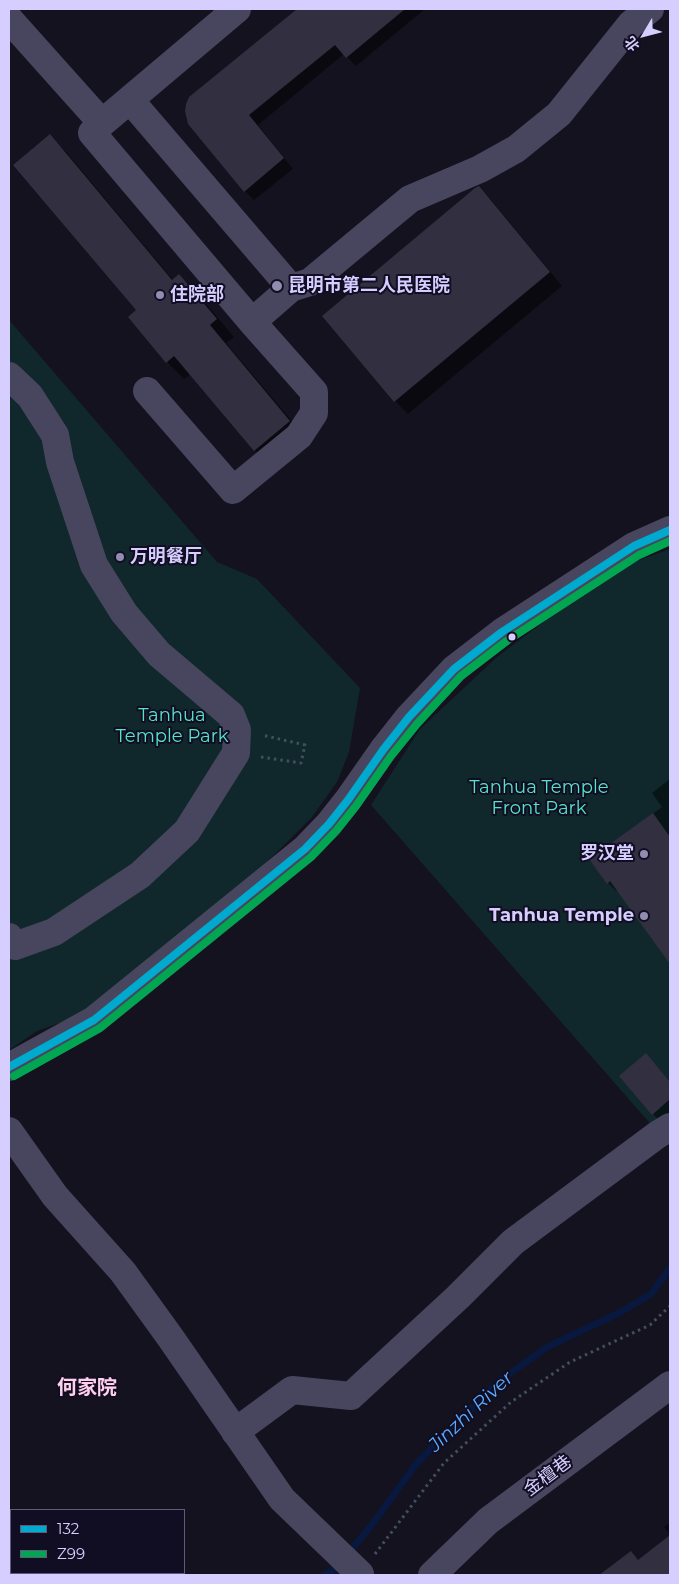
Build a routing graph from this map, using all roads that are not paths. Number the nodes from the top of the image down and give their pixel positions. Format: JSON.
{"nodes":[{"id":1,"x":237,"y":9,"type":"edge"},
{"id":2,"x":650,"y":9,"type":"edge"},
{"id":3,"x":9,"y":19,"type":"edge"},
{"id":4,"x":130,"y":100,"type":"junction"},
{"id":5,"x":102,"y":123,"type":"junction"},
{"id":6,"x":291,"y":288,"type":"junction"},
{"id":7,"x":252,"y":322,"type":"junction"},
{"id":8,"x":9,"y":376,"type":"edge"},
{"id":9,"x":147,"y":391,"type":"dead end"},
{"id":10,"x":670,"y":530,"type":"edge"},
{"id":11,"x":9,"y":937,"type":"edge"},
{"id":12,"x":9,"y":1067,"type":"edge"},
{"id":13,"x":670,"y":1127,"type":"edge"},
{"id":14,"x":9,"y":1130,"type":"edge"},
{"id":15,"x":670,"y":1385,"type":"edge"},
{"id":16,"x":670,"y":1405,"type":"edge"},
{"id":17,"x":235,"y":1432,"type":"junction"},
{"id":18,"x":360,"y":1574,"type":"road end"},
{"id":19,"x":432,"y":1575,"type":"edge"},
{"id":20,"x":453,"y":1575,"type":"edge"}],
"edges":[{"from":1,"to":4,"type":"street"},
{"from":2,"to":6,"type":"street"},
{"from":3,"to":5,"type":"street"},
{"from":4,"to":5,"type":"street"},
{"from":4,"to":6,"type":"street"},
{"from":5,"to":7,"type":"street"},
{"from":6,"to":7,"type":"street"},
{"from":7,"to":9,"type":"street"},
{"from":8,"to":11,"type":"street"},
{"from":10,"to":12,"type":"street"},
{"from":13,"to":17,"type":"street"},
{"from":14,"to":17,"type":"street"},
{"from":15,"to":19,"type":"street","name":"金檀巷"},
{"from":16,"to":20,"type":"street","name":"金檀巷"},
{"from":17,"to":18,"type":"street"}]}
